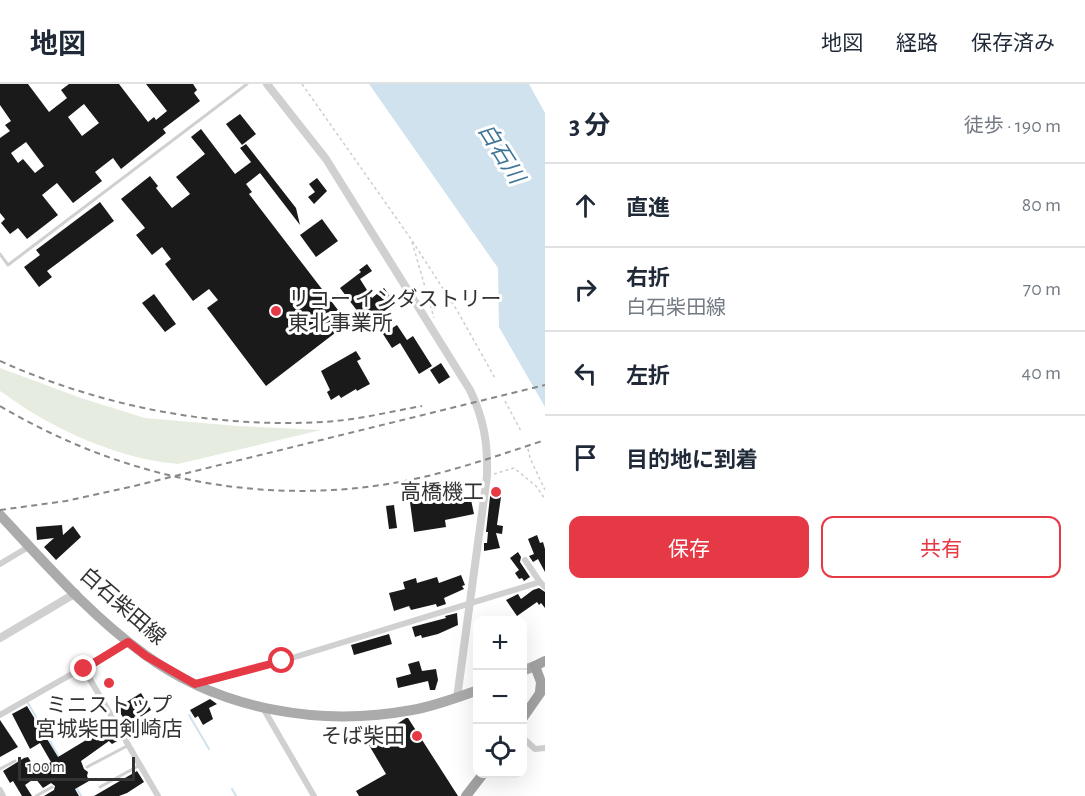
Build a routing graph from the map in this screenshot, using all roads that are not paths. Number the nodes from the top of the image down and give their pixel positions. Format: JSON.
{"nodes":[{"id":1,"x":247,"y":84,"type":"edge"},
{"id":2,"x":267,"y":84,"type":"edge"},
{"id":3,"x":0,"y":254,"type":"edge"},
{"id":4,"x":0,"y":515,"type":"edge"},
{"id":5,"x":30,"y":546,"type":"junction"},
{"id":6,"x":525,"y":560,"type":"dead end"},
{"id":7,"x":0,"y":564,"type":"edge"},
{"id":8,"x":543,"y":585,"type":"edge"},
{"id":9,"x":76,"y":593,"type":"junction"},
{"id":10,"x":468,"y":604,"type":"junction"},
{"id":11,"x":0,"y":638,"type":"edge"},
{"id":12,"x":128,"y":642,"type":"junction"},
{"id":13,"x":540,"y":663,"type":"edge"},
{"id":14,"x":84,"y":669,"type":"junction"},
{"id":15,"x":524,"y":670,"type":"edge"},
{"id":16,"x":195,"y":684,"type":"junction"},
{"id":17,"x":543,"y":689,"type":"edge"},
{"id":18,"x":473,"y":692,"type":"edge"},
{"id":19,"x":457,"y":698,"type":"junction"},
{"id":20,"x":262,"y":708,"type":"junction"},
{"id":21,"x":527,"y":712,"type":"edge"},
{"id":22,"x":0,"y":715,"type":"edge"},
{"id":23,"x":527,"y":741,"type":"edge"},
{"id":24,"x":128,"y":745,"type":"junction"},
{"id":25,"x":545,"y":748,"type":"edge"},
{"id":26,"x":15,"y":760,"type":"dead end"},
{"id":27,"x":140,"y":765,"type":"junction"},
{"id":28,"x":87,"y":767,"type":"dead end"},
{"id":29,"x":0,"y":769,"type":"edge"},
{"id":30,"x":480,"y":778,"type":"edge"},
{"id":31,"x":52,"y":787,"type":"dead end"},
{"id":32,"x":100,"y":787,"type":"dead end"},
{"id":33,"x":36,"y":796,"type":"edge"},
{"id":34,"x":158,"y":796,"type":"edge"},
{"id":35,"x":314,"y":796,"type":"edge"},
{"id":36,"x":466,"y":796,"type":"edge"}],
"edges":[{"from":1,"to":3,"type":"lane"},
{"from":2,"to":10,"type":"street"},
{"from":4,"to":5,"type":"main road","name":"白石柴田線"},
{"from":5,"to":7,"type":"street"},
{"from":5,"to":9,"type":"main road","name":"白石柴田線"},
{"from":6,"to":8,"type":"street"},
{"from":8,"to":10,"type":"street"},
{"from":9,"to":11,"type":"street"},
{"from":9,"to":12,"type":"main road","name":"白石柴田線"},
{"from":10,"to":16,"type":"street"},
{"from":10,"to":19,"type":"street"},
{"from":12,"to":14,"type":"street"},
{"from":12,"to":16,"type":"main road","name":"白石柴田線"},
{"from":13,"to":15,"type":"main road"},
{"from":13,"to":17,"type":"highway"},
{"from":14,"to":22,"type":"street"},
{"from":14,"to":24,"type":"street"},
{"from":16,"to":20,"type":"main road","name":"白石柴田線"},
{"from":17,"to":21,"type":"highway"},
{"from":18,"to":19,"type":"main road","name":"白石柴田線"},
{"from":19,"to":20,"type":"main road","name":"白石柴田線"},
{"from":20,"to":35,"type":"street"},
{"from":23,"to":25,"type":"street"},
{"from":24,"to":27,"type":"street"},
{"from":24,"to":28,"type":"lane"},
{"from":26,"to":29,"type":"lane"},
{"from":27,"to":32,"type":"lane"},
{"from":27,"to":34,"type":"street"},
{"from":30,"to":36,"type":"highway"},
{"from":31,"to":33,"type":"lane"}]}
